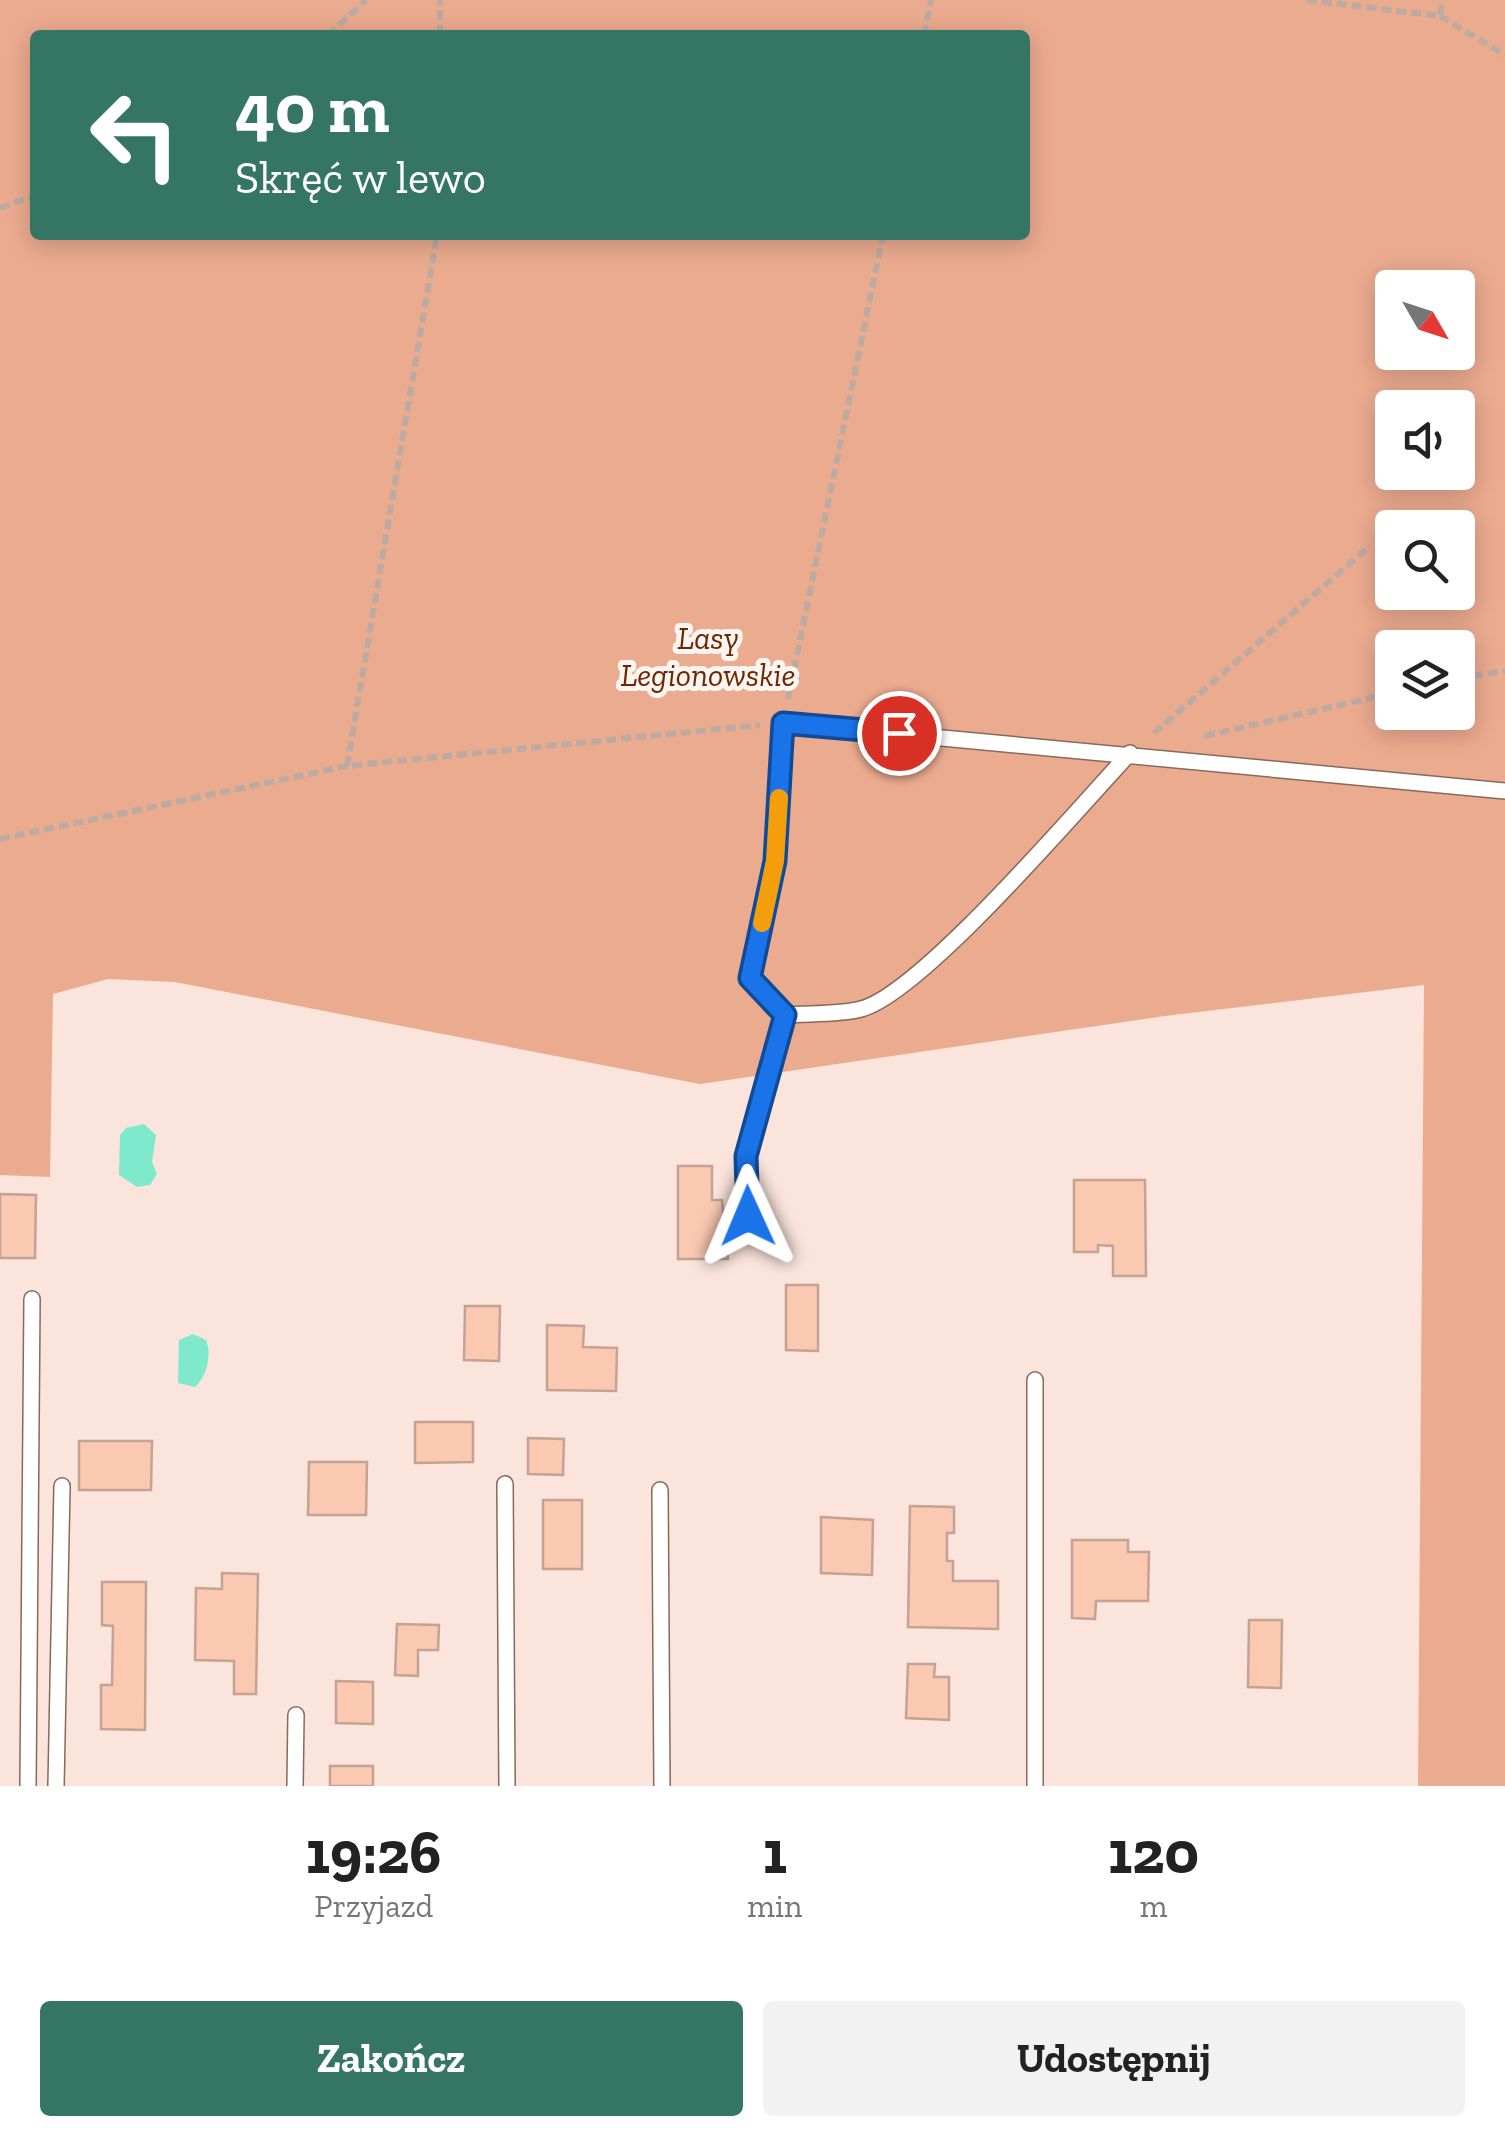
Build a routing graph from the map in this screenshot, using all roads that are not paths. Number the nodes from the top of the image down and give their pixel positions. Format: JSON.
{"nodes":[{"id":1,"x":1130,"y":753,"type":"junction"},
{"id":2,"x":1505,"y":791,"type":"edge"},
{"id":3,"x":785,"y":1015,"type":"junction"},
{"id":4,"x":748,"y":1216,"type":"dead end"},
{"id":5,"x":32,"y":1300,"type":"dead end"},
{"id":6,"x":1035,"y":1380,"type":"dead end"},
{"id":7,"x":505,"y":1484,"type":"dead end"},
{"id":8,"x":62,"y":1486,"type":"dead end"},
{"id":9,"x":660,"y":1490,"type":"dead end"},
{"id":10,"x":296,"y":1715,"type":"dead end"},
{"id":11,"x":28,"y":1786,"type":"edge"},
{"id":12,"x":56,"y":1786,"type":"edge"},
{"id":13,"x":295,"y":1786,"type":"edge"},
{"id":14,"x":507,"y":1786,"type":"edge"},
{"id":15,"x":662,"y":1786,"type":"edge"},
{"id":16,"x":1034,"y":1786,"type":"edge"}],
"edges":[{"from":1,"to":2,"type":"lane"},
{"from":1,"to":3,"type":"lane"},
{"from":1,"to":3,"type":"lane"},
{"from":3,"to":4,"type":"lane"},
{"from":5,"to":11,"type":"lane"},
{"from":6,"to":16,"type":"lane"},
{"from":7,"to":14,"type":"lane"},
{"from":8,"to":12,"type":"lane"},
{"from":9,"to":15,"type":"lane"},
{"from":10,"to":13,"type":"lane"}]}
